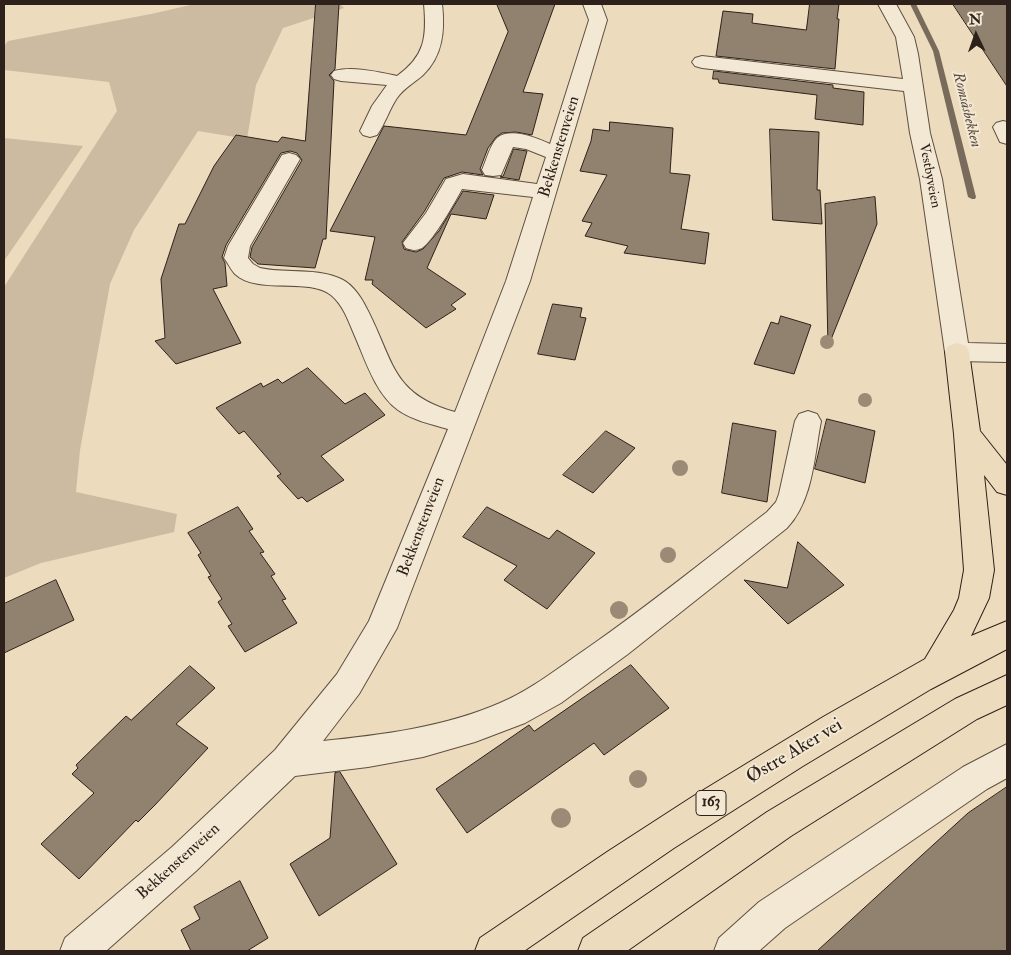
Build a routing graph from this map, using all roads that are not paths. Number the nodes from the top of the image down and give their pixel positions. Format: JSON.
{"nodes":[{"id":1,"x":433,"y":4,"type":"edge"},
{"id":2,"x":592,"y":4,"type":"edge"},
{"id":3,"x":887,"y":4,"type":"edge"},
{"id":4,"x":702,"y":62,"type":"dead end"},
{"id":5,"x":341,"y":75,"type":"dead end"},
{"id":6,"x":400,"y":82,"type":"junction"},
{"id":7,"x":914,"y":86,"type":"junction"},
{"id":8,"x":370,"y":131,"type":"dead end"},
{"id":9,"x":558,"y":155,"type":"junction"},
{"id":10,"x":289,"y":159,"type":"dead end"},
{"id":11,"x":493,"y":170,"type":"dead end"},
{"id":12,"x":546,"y":192,"type":"junction"},
{"id":13,"x":414,"y":243,"type":"dead end"},
{"id":14,"x":957,"y":352,"type":"junction"},
{"id":15,"x":1007,"y":353,"type":"edge"},
{"id":16,"x":808,"y":421,"type":"dead end"},
{"id":17,"x":463,"y":424,"type":"junction"},
{"id":18,"x":968,"y":434,"type":"junction"},
{"id":19,"x":1007,"y":484,"type":"edge"},
{"id":20,"x":1007,"y":634,"type":"edge"},
{"id":21,"x":937,"y":668,"type":"junction"},
{"id":22,"x":1007,"y":688,"type":"edge"},
{"id":23,"x":1007,"y":760,"type":"edge"},
{"id":24,"x":287,"y":761,"type":"junction"},
{"id":25,"x":78,"y":951,"type":"edge"},
{"id":26,"x":492,"y":951,"type":"edge"},
{"id":27,"x":596,"y":951,"type":"edge"},
{"id":28,"x":732,"y":951,"type":"edge"}],
"edges":[{"from":1,"to":6,"type":"street"},
{"from":2,"to":9,"type":"street","name":"Bekkenstenveien"},
{"from":3,"to":7,"type":"street","name":"Vestbyveien"},
{"from":4,"to":7,"type":"street"},
{"from":5,"to":6,"type":"street"},
{"from":6,"to":8,"type":"street"},
{"from":7,"to":14,"type":"street","name":"Vestbyveien"},
{"from":9,"to":11,"type":"street"},
{"from":9,"to":12,"type":"street","name":"Bekkenstenveien"},
{"from":10,"to":17,"type":"street"},
{"from":12,"to":13,"type":"street"},
{"from":12,"to":17,"type":"street","name":"Bekkenstenveien"},
{"from":14,"to":15,"type":"street"},
{"from":14,"to":18,"type":"highway"},
{"from":16,"to":24,"type":"street"},
{"from":17,"to":24,"type":"street","name":"Bekkenstenveien"},
{"from":18,"to":19,"type":"highway"},
{"from":18,"to":21,"type":"highway"},
{"from":20,"to":21,"type":"highway","name":"Østre Aker vei","number":"163"},
{"from":21,"to":26,"type":"highway","name":"Østre Aker vei","number":"163"},
{"from":22,"to":27,"type":"highway"},
{"from":23,"to":28,"type":"street"},
{"from":24,"to":25,"type":"street","name":"Bekkenstenveien"}]}
